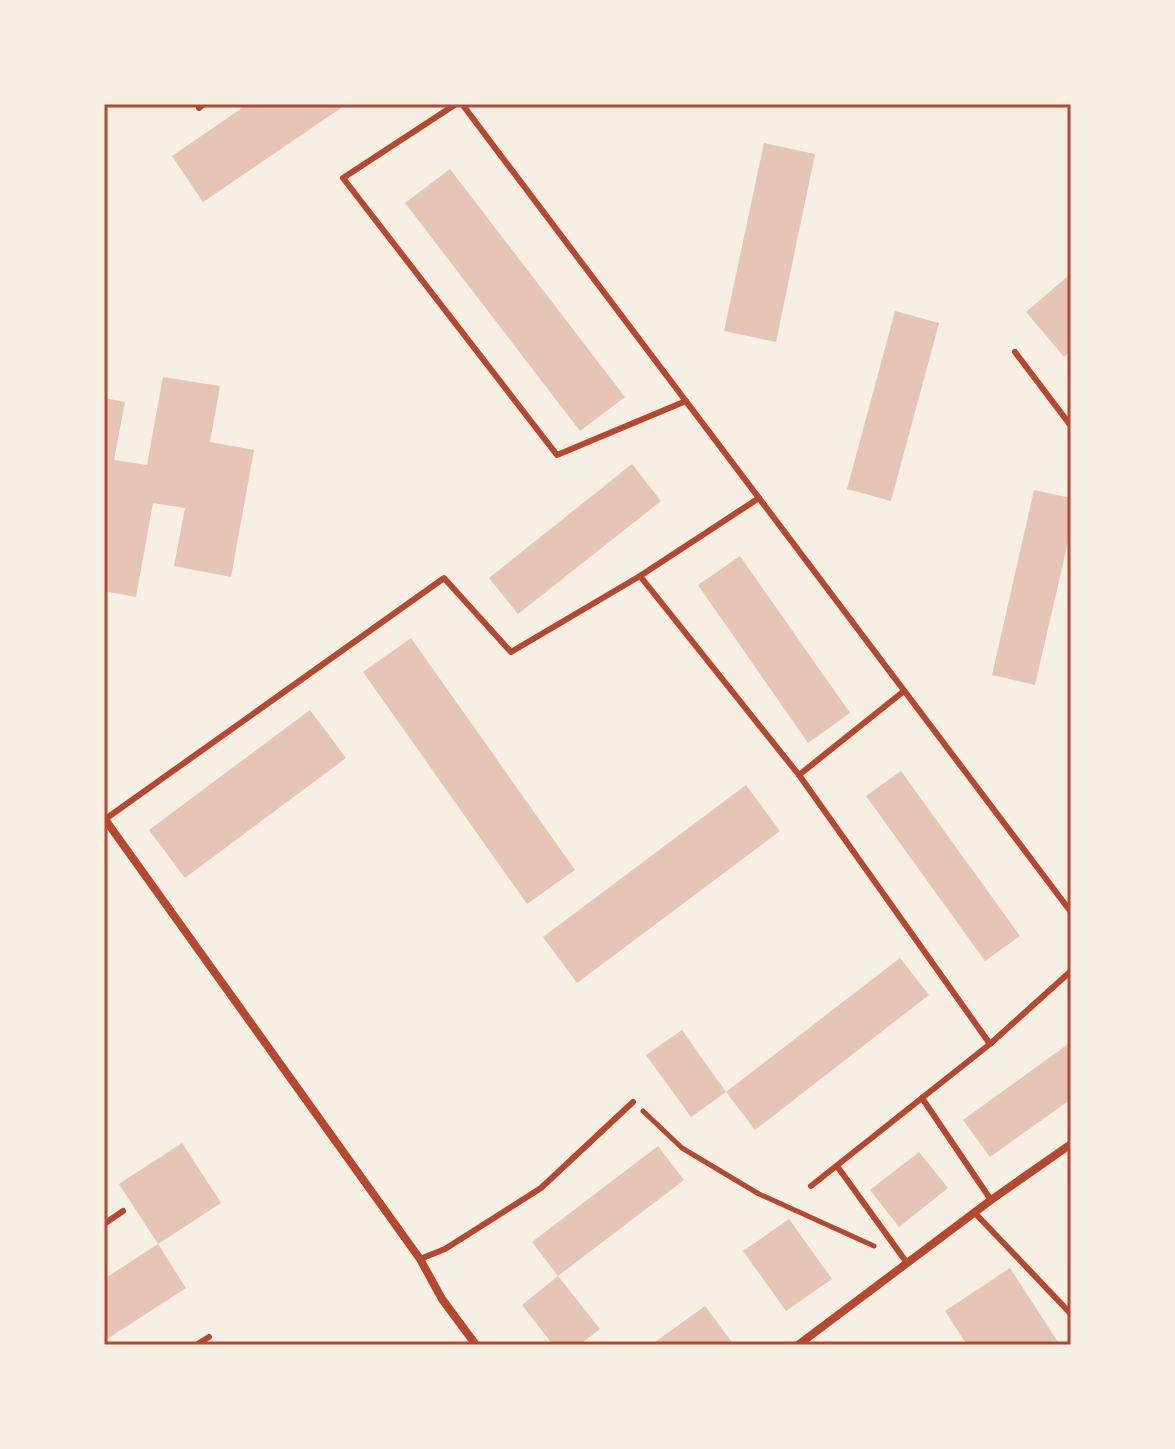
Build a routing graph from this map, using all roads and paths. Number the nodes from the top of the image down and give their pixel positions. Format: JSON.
{"nodes":[{"id":1,"x":456,"y":104,"type":"edge"},
{"id":2,"x":462,"y":104,"type":"edge"},
{"id":3,"x":1015,"y":352,"type":"dead end"},
{"id":4,"x":686,"y":401,"type":"junction"},
{"id":5,"x":1071,"y":426,"type":"edge"},
{"id":6,"x":759,"y":498,"type":"junction"},
{"id":7,"x":640,"y":576,"type":"junction"},
{"id":8,"x":904,"y":691,"type":"junction"},
{"id":9,"x":799,"y":775,"type":"junction"},
{"id":10,"x":104,"y":819,"type":"edge"},
{"id":11,"x":1071,"y":912,"type":"edge"},
{"id":12,"x":1071,"y":971,"type":"edge"},
{"id":13,"x":990,"y":1044,"type":"junction"},
{"id":14,"x":922,"y":1098,"type":"junction"},
{"id":15,"x":633,"y":1102,"type":"joint"},
{"id":16,"x":1071,"y":1144,"type":"edge"},
{"id":17,"x":837,"y":1166,"type":"junction"},
{"id":18,"x":811,"y":1186,"type":"dead end"},
{"id":19,"x":991,"y":1200,"type":"junction"},
{"id":20,"x":123,"y":1211,"type":"dead end"},
{"id":21,"x":974,"y":1212,"type":"junction"},
{"id":22,"x":104,"y":1224,"type":"edge"},
{"id":23,"x":420,"y":1259,"type":"junction"},
{"id":24,"x":907,"y":1263,"type":"junction"},
{"id":25,"x":1071,"y":1314,"type":"edge"},
{"id":26,"x":209,"y":1337,"type":"dead end"},
{"id":27,"x":196,"y":1345,"type":"edge"},
{"id":28,"x":476,"y":1345,"type":"edge"},
{"id":29,"x":798,"y":1345,"type":"edge"}],
"edges":[{"from":1,"to":4,"type":"lane"},
{"from":2,"to":4,"type":"lane"},
{"from":3,"to":5,"type":"lane"},
{"from":4,"to":6,"type":"lane"},
{"from":6,"to":7,"type":"lane"},
{"from":6,"to":8,"type":"lane"},
{"from":7,"to":9,"type":"lane"},
{"from":7,"to":10,"type":"lane"},
{"from":8,"to":9,"type":"lane"},
{"from":8,"to":11,"type":"lane"},
{"from":9,"to":13,"type":"lane"},
{"from":10,"to":23,"type":"street"},
{"from":12,"to":13,"type":"lane"},
{"from":13,"to":14,"type":"lane"},
{"from":14,"to":17,"type":"lane"},
{"from":14,"to":19,"type":"lane"},
{"from":15,"to":23,"type":"lane"},
{"from":15,"to":24,"type":"path"},
{"from":16,"to":19,"type":"street"},
{"from":17,"to":18,"type":"lane"},
{"from":17,"to":24,"type":"lane"},
{"from":19,"to":21,"type":"street"},
{"from":20,"to":22,"type":"lane"},
{"from":21,"to":24,"type":"street"},
{"from":21,"to":25,"type":"lane"},
{"from":23,"to":28,"type":"street"},
{"from":24,"to":29,"type":"street"},
{"from":26,"to":27,"type":"lane"}]}
